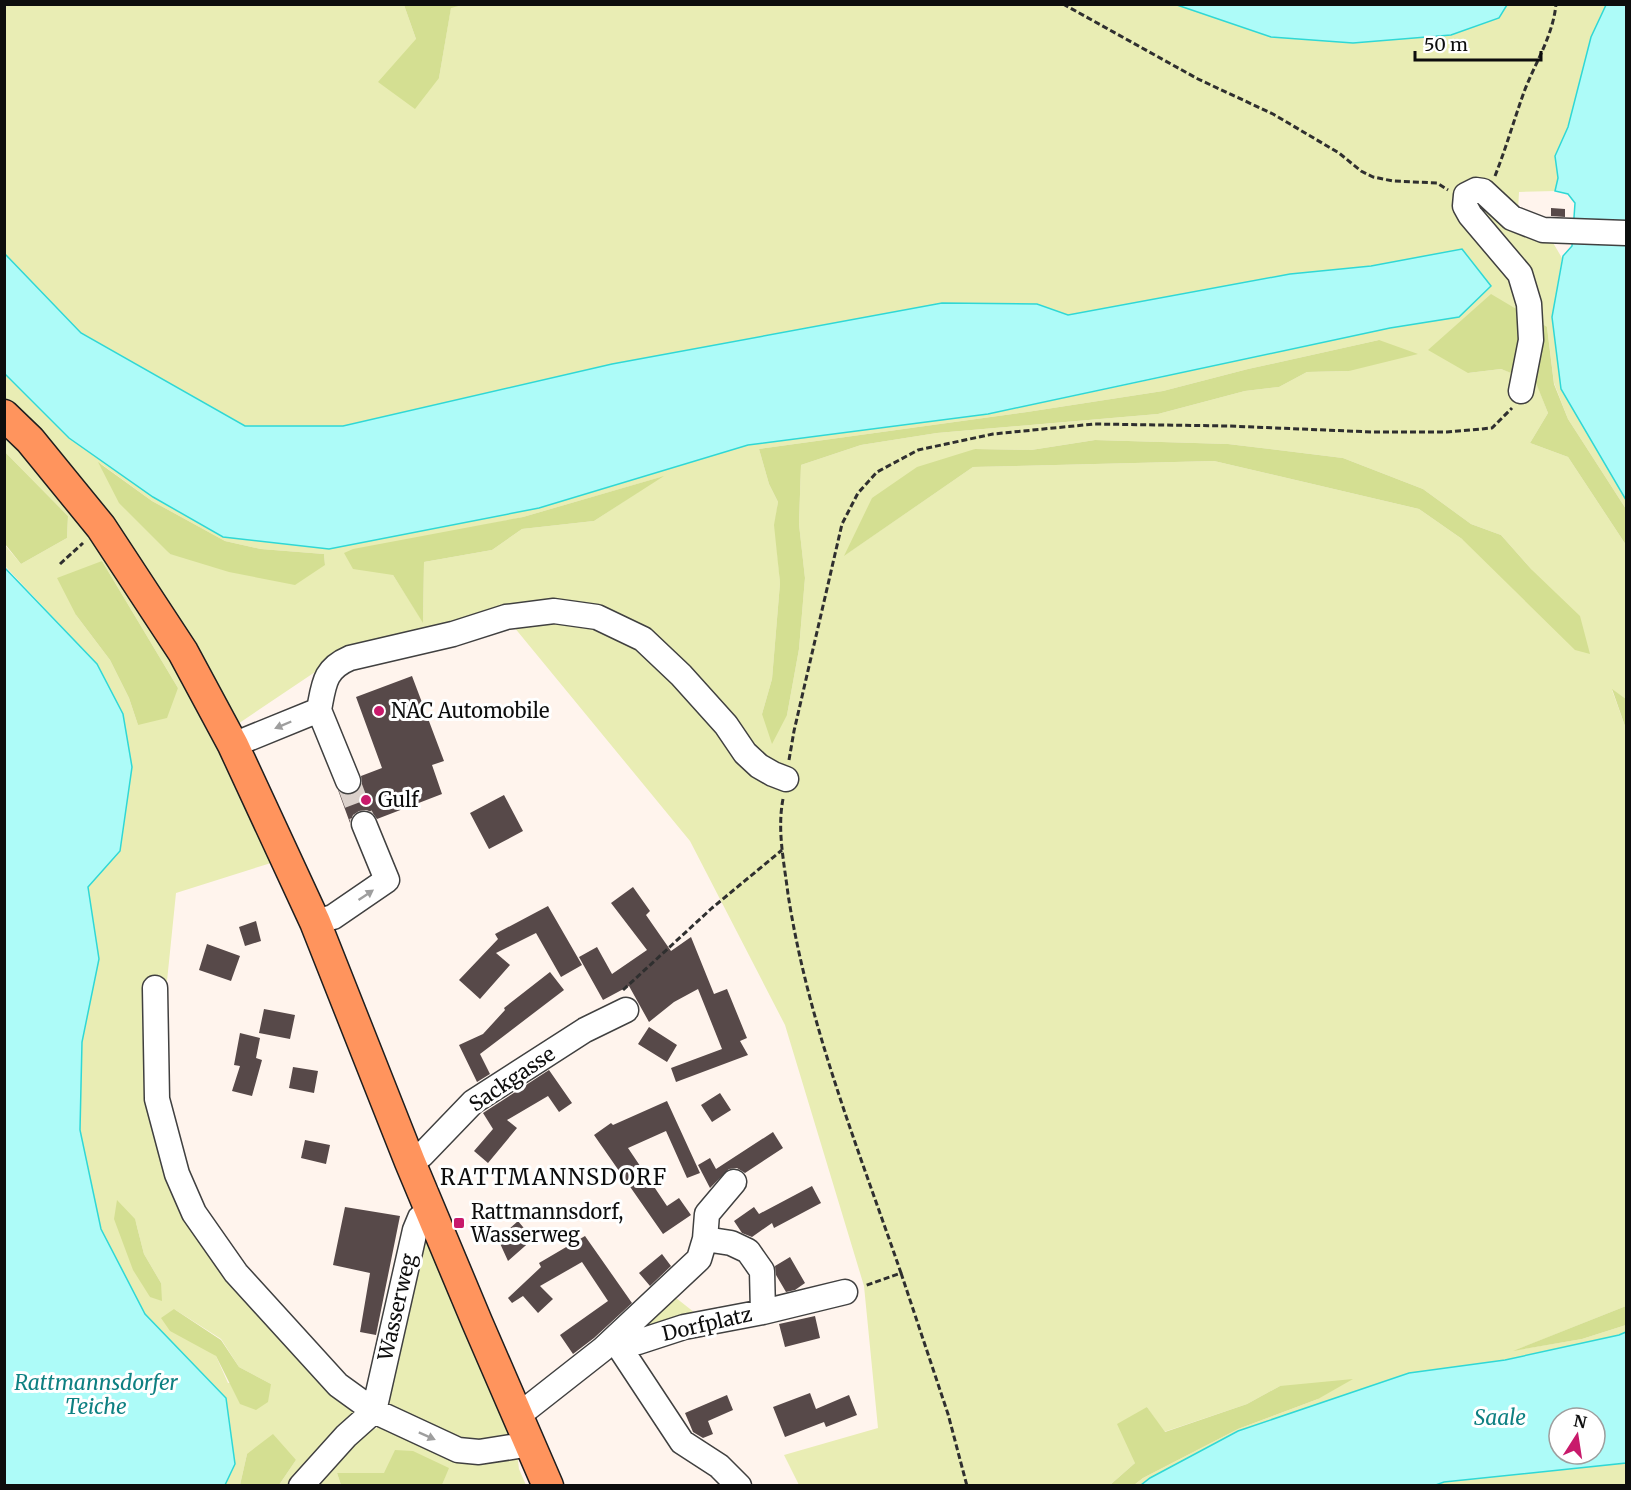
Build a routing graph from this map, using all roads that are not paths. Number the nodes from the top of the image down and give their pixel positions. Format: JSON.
{"nodes":[{"id":1,"x":1626,"y":233,"type":"edge"},
{"id":2,"x":1521,"y":391,"type":"road end"},
{"id":3,"x":4,"y":415,"type":"edge"},
{"id":4,"x":319,"y":710,"type":"junction"},
{"id":5,"x":233,"y":745,"type":"junction"},
{"id":6,"x":786,"y":778,"type":"road end"},
{"id":7,"x":348,"y":781,"type":"tunnel mouth"},
{"id":8,"x":364,"y":824,"type":"tunnel mouth"},
{"id":9,"x":315,"y":922,"type":"junction"},
{"id":10,"x":155,"y":988,"type":"dead end"},
{"id":11,"x":626,"y":1010,"type":"road end"},
{"id":12,"x":410,"y":1162,"type":"junction"},
{"id":13,"x":734,"y":1182,"type":"dead end"},
{"id":14,"x":431,"y":1210,"type":"junction"},
{"id":15,"x":705,"y":1239,"type":"junction"},
{"id":16,"x":845,"y":1292,"type":"road end"},
{"id":17,"x":763,"y":1312,"type":"junction"},
{"id":18,"x":614,"y":1339,"type":"junction"},
{"id":19,"x":374,"y":1411,"type":"junction"},
{"id":20,"x":519,"y":1416,"type":"junction"},
{"id":21,"x":531,"y":1444,"type":"junction"},
{"id":22,"x":301,"y":1485,"type":"edge"},
{"id":23,"x":548,"y":1485,"type":"edge"},
{"id":24,"x":739,"y":1485,"type":"edge"}],
"edges":[{"from":1,"to":2,"type":"street"},
{"from":3,"to":5,"type":"main road"},
{"from":4,"to":5,"type":"street","one_way":true},
{"from":4,"to":6,"type":"street"},
{"from":4,"to":7,"type":"street"},
{"from":5,"to":9,"type":"main road"},
{"from":9,"to":8,"type":"street","one_way":true},
{"from":9,"to":12,"type":"main road"},
{"from":10,"to":19,"type":"street"},
{"from":11,"to":12,"type":"street","name":"Sackgasse"},
{"from":12,"to":14,"type":"main road"},
{"from":13,"to":15,"type":"street","name":"Dorfplatz"},
{"from":14,"to":19,"type":"street","name":"Wasserweg"},
{"from":14,"to":20,"type":"main road"},
{"from":15,"to":17,"type":"street","name":"Dorfplatz"},
{"from":15,"to":18,"type":"street","name":"Dorfplatz"},
{"from":16,"to":17,"type":"street"},
{"from":17,"to":18,"type":"street","name":"Dorfplatz"},
{"from":18,"to":20,"type":"street","name":"Dorfplatz"},
{"from":18,"to":24,"type":"street"},
{"from":19,"to":21,"type":"street","one_way":true},
{"from":19,"to":22,"type":"street"},
{"from":20,"to":21,"type":"main road"},
{"from":21,"to":23,"type":"main road"}]}
